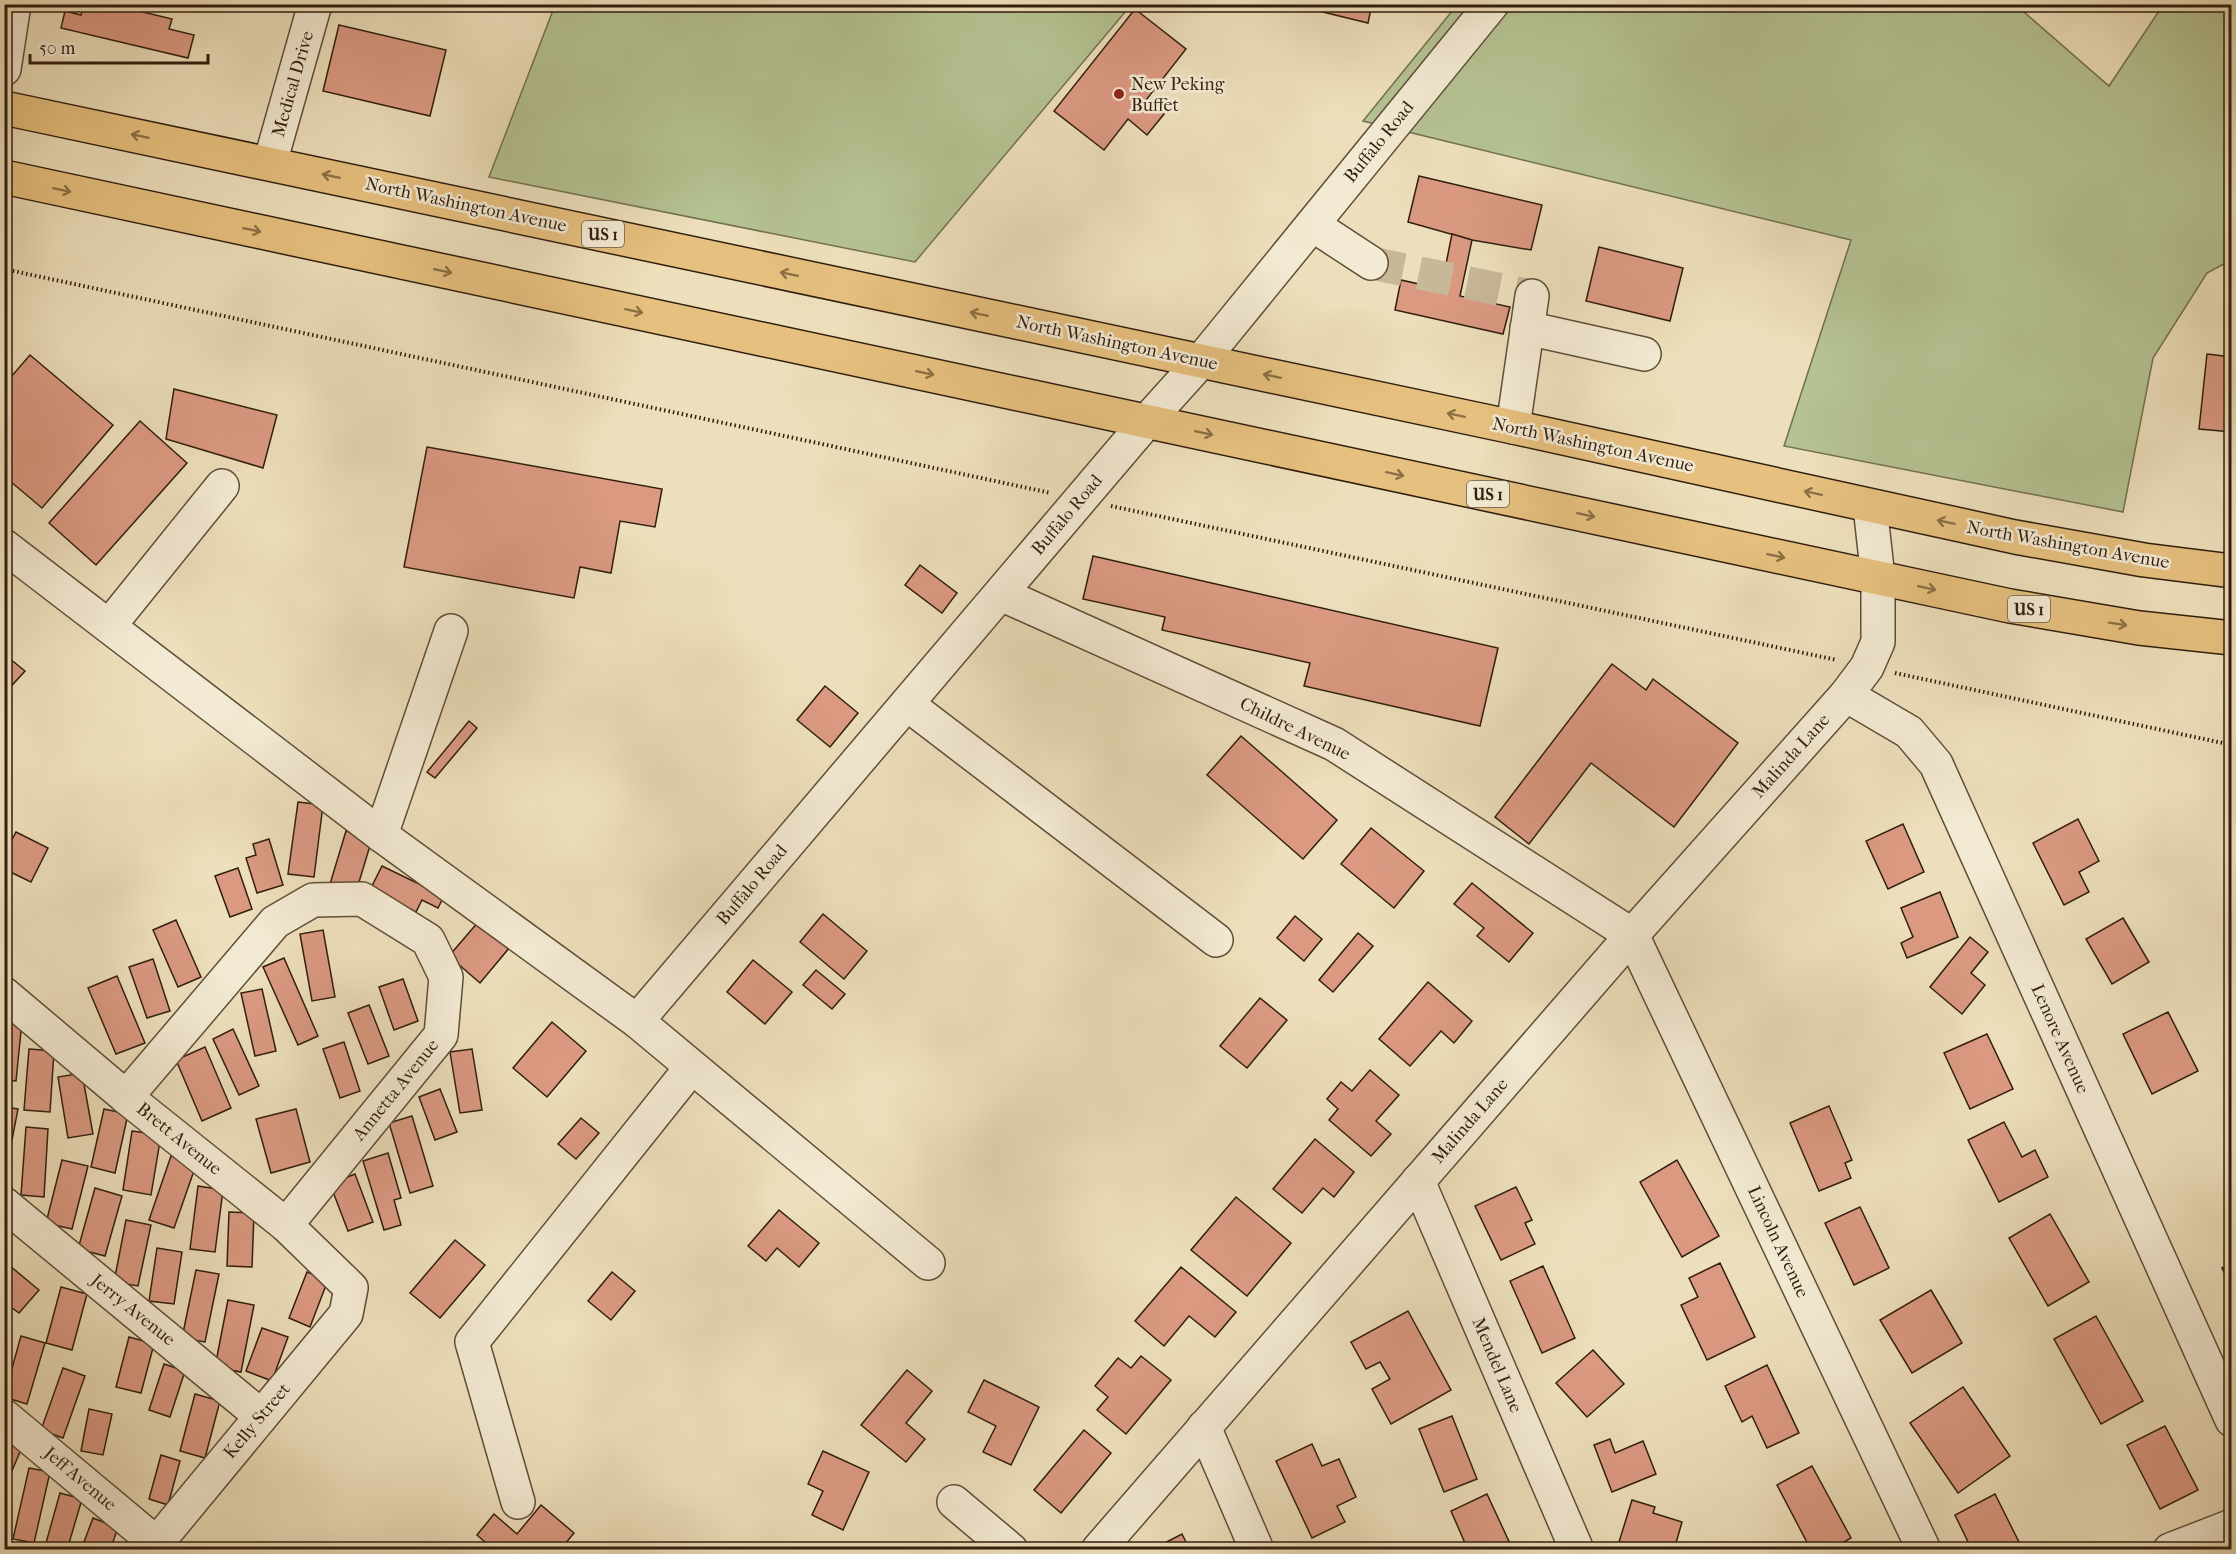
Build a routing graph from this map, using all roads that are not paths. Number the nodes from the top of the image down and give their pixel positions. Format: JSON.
{"nodes":[{"id":1,"x":14,"y":4,"type":"edge"},
{"id":2,"x":315,"y":4,"type":"edge"},
{"id":3,"x":1492,"y":4,"type":"edge"},
{"id":4,"x":4,"y":69,"type":"edge"},
{"id":5,"x":4,"y":108,"type":"edge"},
{"id":6,"x":270,"y":163,"type":"junction"},
{"id":7,"x":4,"y":177,"type":"edge"},
{"id":8,"x":1313,"y":225,"type":"junction"},
{"id":9,"x":1371,"y":263,"type":"tunnel mouth"},
{"id":10,"x":1532,"y":296,"type":"dead end"},
{"id":11,"x":1527,"y":328,"type":"junction"},
{"id":12,"x":1644,"y":354,"type":"dead end"},
{"id":13,"x":1201,"y":361,"type":"junction"},
{"id":14,"x":1147,"y":421,"type":"junction"},
{"id":15,"x":1514,"y":427,"type":"junction"},
{"id":16,"x":222,"y":486,"type":"dead end"},
{"id":17,"x":1870,"y":506,"type":"junction"},
{"id":18,"x":4,"y":546,"type":"edge"},
{"id":19,"x":2232,"y":572,"type":"edge"},
{"id":20,"x":1878,"y":578,"type":"junction"},
{"id":21,"x":1001,"y":594,"type":"junction"},
{"id":22,"x":109,"y":626,"type":"junction"},
{"id":23,"x":451,"y":632,"type":"dead end"},
{"id":24,"x":2232,"y":638,"type":"edge"},
{"id":25,"x":1846,"y":695,"type":"junction"},
{"id":26,"x":907,"y":704,"type":"junction"},
{"id":27,"x":381,"y":835,"type":"junction"},
{"id":28,"x":1632,"y":935,"type":"junction"},
{"id":29,"x":1216,"y":940,"type":"dead end"},
{"id":30,"x":4,"y":994,"type":"edge"},
{"id":31,"x":637,"y":1021,"type":"junction"},
{"id":32,"x":691,"y":1068,"type":"junction"},
{"id":33,"x":126,"y":1097,"type":"junction"},
{"id":34,"x":1418,"y":1181,"type":"junction"},
{"id":35,"x":4,"y":1204,"type":"edge"},
{"id":36,"x":286,"y":1225,"type":"junction"},
{"id":37,"x":928,"y":1263,"type":"dead end"},
{"id":38,"x":351,"y":1288,"type":"joint"},
{"id":39,"x":4,"y":1416,"type":"edge"},
{"id":40,"x":261,"y":1416,"type":"junction"},
{"id":41,"x":2232,"y":1420,"type":"edge"},
{"id":42,"x":1204,"y":1427,"type":"junction"},
{"id":43,"x":518,"y":1502,"type":"dead end"},
{"id":44,"x":954,"y":1502,"type":"dead end"},
{"id":45,"x":2232,"y":1526,"type":"edge"},
{"id":46,"x":154,"y":1546,"type":"edge"},
{"id":47,"x":1011,"y":1550,"type":"edge"},
{"id":48,"x":1098,"y":1550,"type":"edge"},
{"id":49,"x":1257,"y":1550,"type":"edge"},
{"id":50,"x":1577,"y":1550,"type":"edge"},
{"id":51,"x":1924,"y":1550,"type":"edge"},
{"id":52,"x":2170,"y":1550,"type":"edge"}],
"edges":[{"from":1,"to":4,"type":"street"},
{"from":2,"to":6,"type":"street","name":"Medical Drive"},
{"from":3,"to":8,"type":"street","name":"Buffalo Road"},
{"from":6,"to":5,"type":"main road","name":"North Washington Avenue","number":"US 1","one_way":true},
{"from":13,"to":6,"type":"main road","name":"North Washington Avenue","number":"US 1","one_way":true},
{"from":7,"to":14,"type":"main road","number":"US 1","one_way":true},
{"from":8,"to":9,"type":"street"},
{"from":8,"to":13,"type":"street","name":"Buffalo Road"},
{"from":10,"to":11,"type":"street"},
{"from":11,"to":12,"type":"street"},
{"from":11,"to":15,"type":"street"},
{"from":13,"to":14,"type":"street","name":"Buffalo Road"},
{"from":15,"to":13,"type":"main road","name":"North Washington Avenue","number":"US 1","one_way":true},
{"from":14,"to":20,"type":"main road","number":"US 1","one_way":true},
{"from":14,"to":21,"type":"street","name":"Buffalo Road"},
{"from":17,"to":15,"type":"main road","name":"North Washington Avenue","number":"US 1","one_way":true},
{"from":16,"to":22,"type":"street"},
{"from":19,"to":17,"type":"main road","name":"North Washington Avenue","number":"US 1","one_way":true},
{"from":17,"to":20,"type":"street","name":"Malinda Lane"},
{"from":18,"to":22,"type":"street"},
{"from":20,"to":24,"type":"main road","number":"US 1","one_way":true},
{"from":20,"to":25,"type":"street","name":"Malinda Lane"},
{"from":21,"to":26,"type":"street","name":"Buffalo Road"},
{"from":21,"to":28,"type":"street","name":"Childre Avenue"},
{"from":22,"to":27,"type":"street"},
{"from":23,"to":27,"type":"street"},
{"from":25,"to":28,"type":"street","name":"Malinda Lane"},
{"from":25,"to":41,"type":"street","name":"Lenore Avenue"},
{"from":26,"to":29,"type":"street"},
{"from":26,"to":31,"type":"street","name":"Buffalo Road"},
{"from":27,"to":31,"type":"street"},
{"from":28,"to":34,"type":"street","name":"Malinda Lane"},
{"from":28,"to":51,"type":"street","name":"Lincoln Avenue"},
{"from":30,"to":33,"type":"street","name":"Brett Avenue"},
{"from":31,"to":32,"type":"street"},
{"from":32,"to":37,"type":"street"},
{"from":32,"to":43,"type":"street"},
{"from":33,"to":36,"type":"street","name":"Brett Avenue"},
{"from":33,"to":36,"type":"street","name":"Annetta Avenue"},
{"from":34,"to":42,"type":"street","name":"Malinda Lane"},
{"from":34,"to":50,"type":"street","name":"Mendel Lane"},
{"from":35,"to":40,"type":"street","name":"Jerry Avenue"},
{"from":36,"to":38,"type":"street","name":"Brett Avenue"},
{"from":38,"to":40,"type":"street","name":"Kelly Street"},
{"from":39,"to":46,"type":"street","name":"Jeff Avenue"},
{"from":40,"to":46,"type":"street","name":"Kelly Street"},
{"from":42,"to":48,"type":"street","name":"Malinda Lane"},
{"from":42,"to":49,"type":"street"},
{"from":44,"to":47,"type":"street"},
{"from":45,"to":52,"type":"street"}]}
